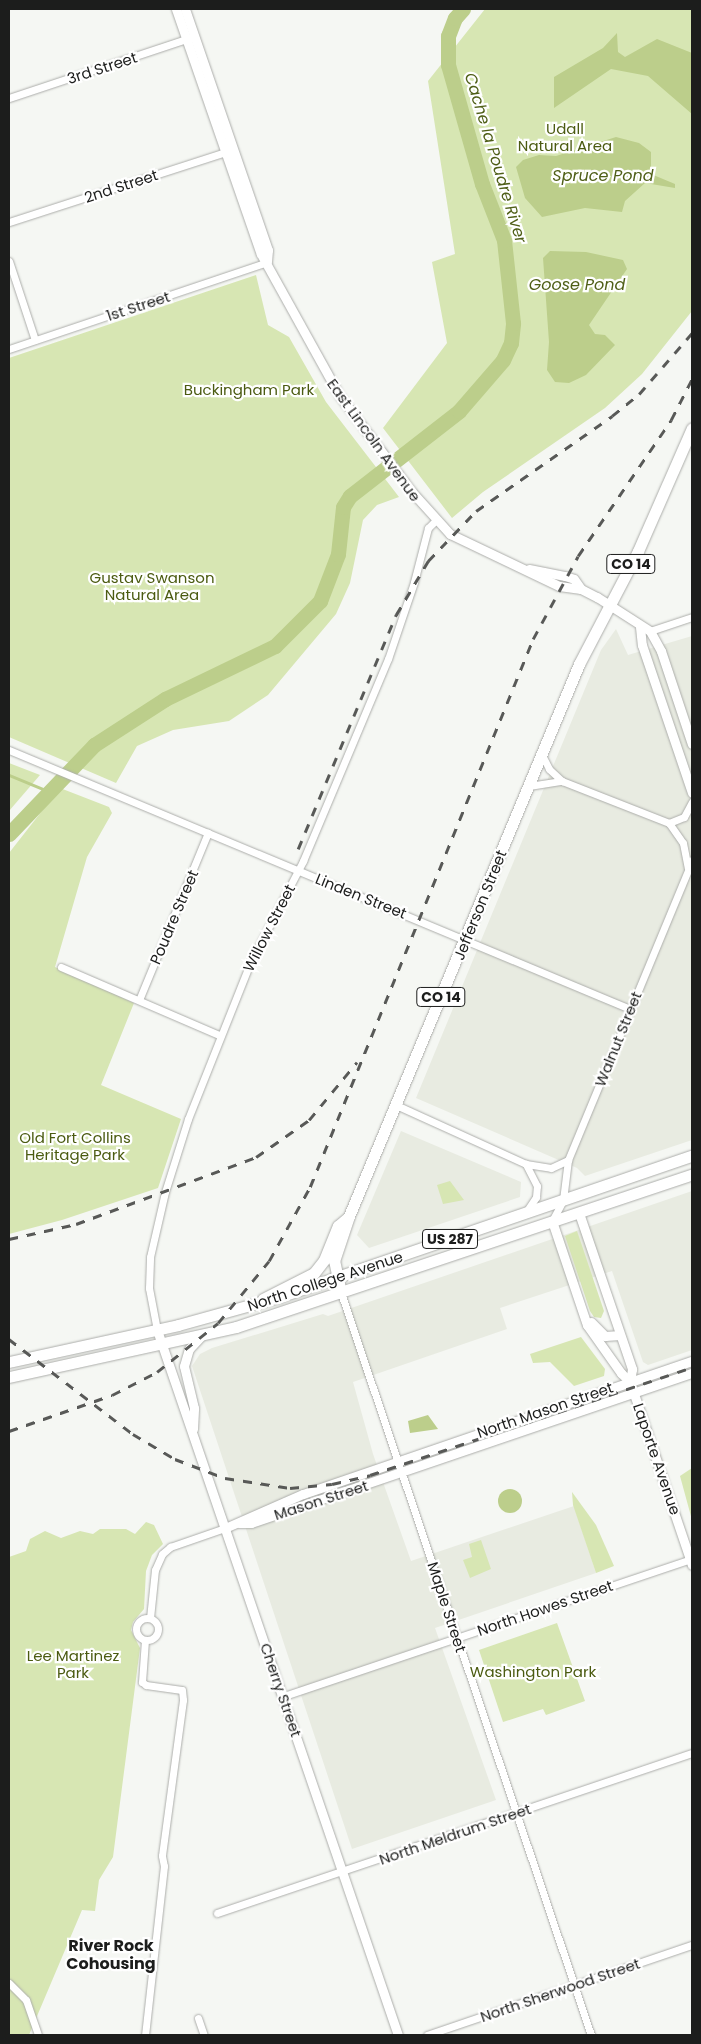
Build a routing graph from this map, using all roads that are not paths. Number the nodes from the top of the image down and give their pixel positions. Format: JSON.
{"nodes":[{"id":1,"x":176,"y":9,"type":"edge"},
{"id":2,"x":185,"y":9,"type":"edge"},
{"id":3,"x":191,"y":38,"type":"junction"},
{"id":4,"x":9,"y":98,"type":"edge"},
{"id":5,"x":230,"y":150,"type":"junction"},
{"id":6,"x":9,"y":222,"type":"edge"},
{"id":7,"x":9,"y":261,"type":"edge"},
{"id":8,"x":267,"y":262,"type":"junction"},
{"id":9,"x":36,"y":340,"type":"junction"},
{"id":10,"x":9,"y":349,"type":"edge"},
{"id":11,"x":692,"y":428,"type":"edge"},
{"id":12,"x":436,"y":521,"type":"junction"},
{"id":13,"x":610,"y":604,"type":"junction"},
{"id":14,"x":692,"y":617,"type":"edge"},
{"id":15,"x":640,"y":627,"type":"junction"},
{"id":16,"x":650,"y":631,"type":"junction"},
{"id":17,"x":692,"y":744,"type":"edge"},
{"id":18,"x":9,"y":750,"type":"edge"},
{"id":19,"x":542,"y":755,"type":"junction"},
{"id":20,"x":562,"y":781,"type":"junction"},
{"id":21,"x":529,"y":786,"type":"junction"},
{"id":22,"x":692,"y":793,"type":"edge"},
{"id":23,"x":692,"y":802,"type":"edge"},
{"id":24,"x":668,"y":823,"type":"junction"},
{"id":25,"x":208,"y":833,"type":"junction"},
{"id":26,"x":692,"y":860,"type":"edge"},
{"id":27,"x":688,"y":868,"type":"junction"},
{"id":28,"x":298,"y":870,"type":"junction"},
{"id":29,"x":466,"y":941,"type":"junction"},
{"id":30,"x":61,"y":967,"type":"dead end"},
{"id":31,"x":139,"y":1000,"type":"junction"},
{"id":32,"x":630,"y":1009,"type":"junction"},
{"id":33,"x":219,"y":1035,"type":"junction"},
{"id":34,"x":396,"y":1105,"type":"junction"},
{"id":35,"x":692,"y":1156,"type":"edge"},
{"id":36,"x":568,"y":1160,"type":"junction"},
{"id":37,"x":526,"y":1164,"type":"junction"},
{"id":38,"x":692,"y":1174,"type":"edge"},
{"id":39,"x":563,"y":1200,"type":"junction"},
{"id":40,"x":525,"y":1212,"type":"junction"},
{"id":41,"x":579,"y":1213,"type":"junction"},
{"id":42,"x":350,"y":1216,"type":"junction"},
{"id":43,"x":552,"y":1221,"type":"junction"},
{"id":44,"x":337,"y":1278,"type":"junction"},
{"id":45,"x":573,"y":1287,"type":"junction"},
{"id":46,"x":341,"y":1293,"type":"junction"},
{"id":47,"x":256,"y":1304,"type":"junction"},
{"id":48,"x":157,"y":1330,"type":"junction"},
{"id":49,"x":201,"y":1336,"type":"junction"},
{"id":50,"x":620,"y":1336,"type":"junction"},
{"id":51,"x":162,"y":1345,"type":"junction"},
{"id":52,"x":692,"y":1361,"type":"edge"},
{"id":53,"x":9,"y":1362,"type":"edge"},
{"id":54,"x":692,"y":1373,"type":"edge"},
{"id":55,"x":9,"y":1377,"type":"edge"},
{"id":56,"x":630,"y":1382,"type":"junction"},
{"id":57,"x":634,"y":1393,"type":"junction"},
{"id":58,"x":193,"y":1434,"type":"junction"},
{"id":59,"x":398,"y":1460,"type":"junction"},
{"id":60,"x":403,"y":1473,"type":"junction"},
{"id":61,"x":239,"y":1523,"type":"junction"},
{"id":62,"x":225,"y":1528,"type":"junction"},
{"id":63,"x":692,"y":1561,"type":"edge"},
{"id":64,"x":150,"y":1618,"type":"junction"},
{"id":65,"x":457,"y":1638,"type":"junction"},
{"id":66,"x":145,"y":1640,"type":"junction"},
{"id":67,"x":284,"y":1696,"type":"junction"},
{"id":68,"x":692,"y":1753,"type":"edge"},
{"id":69,"x":516,"y":1813,"type":"junction"},
{"id":70,"x":342,"y":1872,"type":"junction"},
{"id":71,"x":217,"y":1913,"type":"dead end"},
{"id":72,"x":692,"y":1945,"type":"edge"},
{"id":73,"x":9,"y":1983,"type":"edge"},
{"id":74,"x":574,"y":1985,"type":"junction"},
{"id":75,"x":198,"y":2018,"type":"dead end"},
{"id":76,"x":38,"y":2035,"type":"edge"},
{"id":77,"x":145,"y":2035,"type":"edge"},
{"id":78,"x":204,"y":2035,"type":"edge"},
{"id":79,"x":398,"y":2035,"type":"edge"},
{"id":80,"x":427,"y":2035,"type":"edge"},
{"id":81,"x":591,"y":2035,"type":"edge"}],
"edges":[{"from":1,"to":3,"type":"street","name":"East Lincoln Avenue"},
{"from":2,"to":3,"type":"street","name":"East Lincoln Avenue"},
{"from":3,"to":4,"type":"street","name":"3rd Street"},
{"from":3,"to":5,"type":"street","name":"East Lincoln Avenue"},
{"from":5,"to":6,"type":"street","name":"2nd Street"},
{"from":5,"to":8,"type":"street","name":"East Lincoln Avenue"},
{"from":7,"to":9,"type":"street"},
{"from":8,"to":9,"type":"street","name":"1st Street"},
{"from":8,"to":12,"type":"street","name":"East Lincoln Avenue"},
{"from":9,"to":10,"type":"street","name":"1st Street"},
{"from":11,"to":13,"type":"highway","number":"CO 14"},
{"from":12,"to":13,"type":"street","name":"East Lincoln Avenue"},
{"from":12,"to":28,"type":"street","name":"Willow Street"},
{"from":13,"to":15,"type":"street","name":"East Lincoln Avenue"},
{"from":13,"to":19,"type":"highway","name":"Jefferson Street","number":"CO 14"},
{"from":14,"to":16,"type":"street"},
{"from":15,"to":16,"type":"street"},
{"from":15,"to":22,"type":"street"},
{"from":16,"to":17,"type":"street"},
{"from":18,"to":25,"type":"street","name":"Linden Street"},
{"from":19,"to":20,"type":"street"},
{"from":19,"to":21,"type":"highway","name":"Jefferson Street","number":"CO 14"},
{"from":20,"to":21,"type":"street"},
{"from":20,"to":24,"type":"street"},
{"from":21,"to":29,"type":"highway","name":"Jefferson Street","number":"CO 14"},
{"from":23,"to":24,"type":"street"},
{"from":24,"to":27,"type":"street"},
{"from":25,"to":28,"type":"street","name":"Linden Street"},
{"from":25,"to":31,"type":"street","name":"Poudre Street"},
{"from":26,"to":27,"type":"street","name":"Walnut Street"},
{"from":27,"to":32,"type":"street","name":"Walnut Street"},
{"from":28,"to":29,"type":"street","name":"Linden Street"},
{"from":28,"to":33,"type":"street","name":"Willow Street"},
{"from":29,"to":32,"type":"street","name":"Linden Street"},
{"from":29,"to":34,"type":"highway","name":"Jefferson Street","number":"CO 14"},
{"from":30,"to":31,"type":"street"},
{"from":31,"to":33,"type":"street"},
{"from":32,"to":36,"type":"street","name":"Walnut Street"},
{"from":33,"to":48,"type":"street","name":"Willow Street"},
{"from":34,"to":37,"type":"street"},
{"from":34,"to":42,"type":"highway","name":"Jefferson Street","number":"CO 14"},
{"from":35,"to":39,"type":"highway","name":"North College Avenue","number":"US 287"},
{"from":36,"to":37,"type":"street"},
{"from":36,"to":39,"type":"street","name":"Walnut Street"},
{"from":37,"to":40,"type":"street"},
{"from":38,"to":41,"type":"highway","name":"North College Avenue","number":"US 287"},
{"from":39,"to":40,"type":"highway","name":"North College Avenue","number":"US 287"},
{"from":39,"to":41,"type":"street"},
{"from":39,"to":43,"type":"street"},
{"from":40,"to":44,"type":"highway","name":"North College Avenue","number":"US 287"},
{"from":41,"to":43,"type":"highway","name":"North College Avenue","number":"US 287"},
{"from":41,"to":50,"type":"street","name":"Laporte Avenue"},
{"from":42,"to":44,"type":"highway","name":"Jefferson Street","number":"CO 14"},
{"from":42,"to":47,"type":"highway","number":"CO 14"},
{"from":43,"to":45,"type":"street","name":"Laporte Avenue"},
{"from":43,"to":46,"type":"highway","name":"North College Avenue","number":"US 287"},
{"from":44,"to":46,"type":"highway","name":"Jefferson Street"},
{"from":44,"to":47,"type":"highway","name":"North College Avenue","number":"US 287"},
{"from":45,"to":50,"type":"street"},
{"from":45,"to":56,"type":"street","name":"Laporte Avenue"},
{"from":46,"to":49,"type":"highway","name":"North College Avenue","number":"US 287"},
{"from":46,"to":59,"type":"street","name":"Maple Street"},
{"from":47,"to":48,"type":"highway","name":"North College Avenue","number":"US 287"},
{"from":48,"to":51,"type":"street","name":"Willow Street"},
{"from":48,"to":53,"type":"highway","name":"North College Avenue","number":"US 287"},
{"from":49,"to":51,"type":"highway","name":"North College Avenue","number":"US 287"},
{"from":49,"to":58,"type":"street"},
{"from":50,"to":56,"type":"street","name":"Laporte Avenue"},
{"from":51,"to":55,"type":"highway","name":"North College Avenue","number":"US 287"},
{"from":51,"to":58,"type":"street","name":"Cherry Street"},
{"from":52,"to":56,"type":"street","name":"North Mason Street"},
{"from":54,"to":57,"type":"street","name":"Mason Street"},
{"from":56,"to":57,"type":"street","name":"Laporte Avenue"},
{"from":56,"to":59,"type":"street","name":"North Mason Street"},
{"from":57,"to":60,"type":"street","name":"Mason Street"},
{"from":57,"to":63,"type":"street","name":"Laporte Avenue"},
{"from":58,"to":62,"type":"street","name":"Cherry Street"},
{"from":59,"to":60,"type":"street","name":"Maple Street"},
{"from":59,"to":61,"type":"street","name":"Mason Street"},
{"from":60,"to":61,"type":"street","name":"Mason Street"},
{"from":60,"to":65,"type":"street","name":"Maple Street"},
{"from":61,"to":62,"type":"street","name":"Mason Street"},
{"from":62,"to":64,"type":"street"},
{"from":62,"to":67,"type":"street","name":"Cherry Street"},
{"from":63,"to":65,"type":"street","name":"North Howes Street"},
{"from":64,"to":66,"type":"street"},
{"from":64,"to":66,"type":"street"},
{"from":65,"to":67,"type":"street","name":"North Howes Street"},
{"from":65,"to":69,"type":"street","name":"Maple Street"},
{"from":66,"to":77,"type":"street"},
{"from":67,"to":70,"type":"street","name":"Cherry Street"},
{"from":68,"to":69,"type":"street","name":"North Meldrum Street"},
{"from":69,"to":70,"type":"street","name":"North Meldrum Street"},
{"from":69,"to":74,"type":"street","name":"Maple Street"},
{"from":70,"to":71,"type":"street","name":"North Meldrum Street"},
{"from":70,"to":79,"type":"street","name":"Cherry Street"},
{"from":72,"to":74,"type":"street","name":"North Sherwood Street"},
{"from":73,"to":76,"type":"street"},
{"from":74,"to":80,"type":"street","name":"North Sherwood Street"},
{"from":74,"to":81,"type":"street","name":"Maple Street"},
{"from":75,"to":78,"type":"street"}]}
